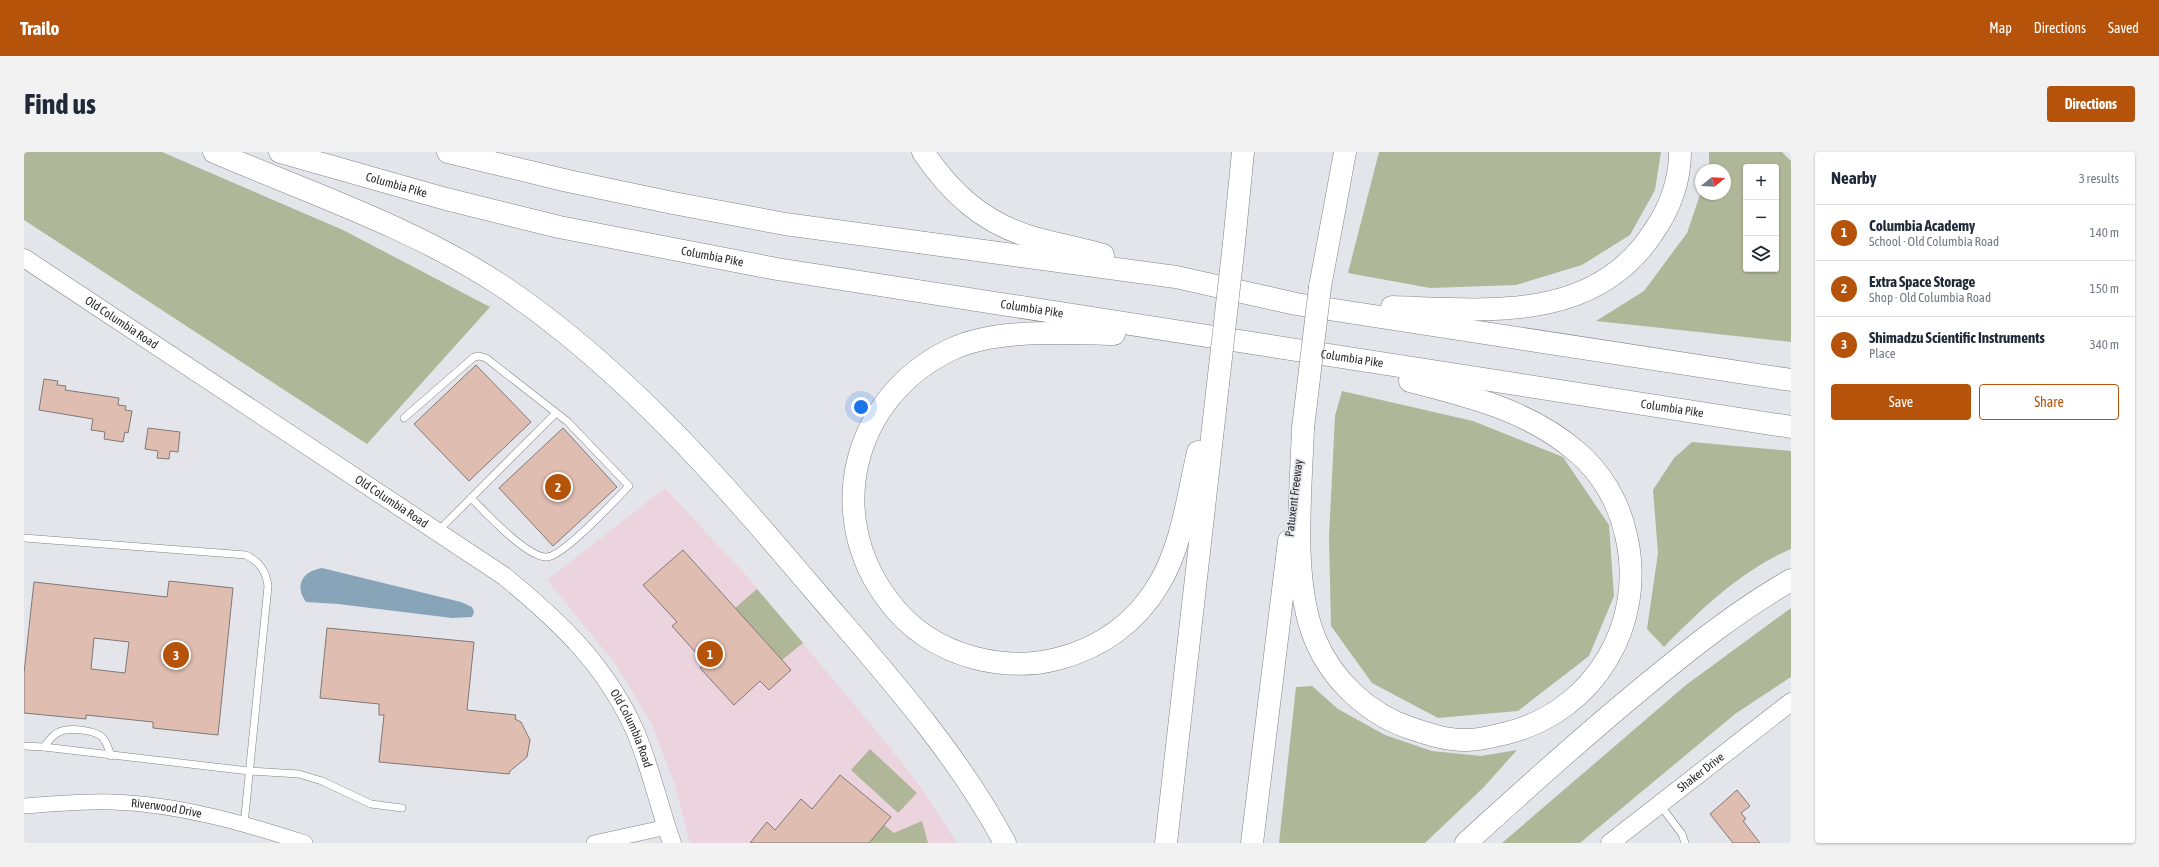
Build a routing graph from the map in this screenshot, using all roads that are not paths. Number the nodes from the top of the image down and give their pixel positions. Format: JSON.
{"nodes":[{"id":1,"x":214,"y":152,"type":"edge"},
{"id":2,"x":280,"y":152,"type":"edge"},
{"id":3,"x":448,"y":152,"type":"edge"},
{"id":4,"x":923,"y":152,"type":"edge"},
{"id":5,"x":1243,"y":152,"type":"edge"},
{"id":6,"x":1333,"y":152,"type":"edge"},
{"id":7,"x":1345,"y":152,"type":"edge"},
{"id":8,"x":1680,"y":152,"type":"edge"},
{"id":9,"x":1231,"y":158,"type":"edge"},
{"id":10,"x":1228,"y":243,"type":"junction"},
{"id":11,"x":24,"y":258,"type":"edge"},
{"id":12,"x":1176,"y":277,"type":"junction"},
{"id":13,"x":1320,"y":287,"type":"junction"},
{"id":14,"x":1296,"y":304,"type":"junction"},
{"id":15,"x":1203,"y":336,"type":"junction"},
{"id":16,"x":1291,"y":350,"type":"junction"},
{"id":17,"x":1791,"y":380,"type":"edge"},
{"id":18,"x":1212,"y":383,"type":"junction"},
{"id":19,"x":555,"y":414,"type":"junction"},
{"id":20,"x":404,"y":418,"type":"dead end"},
{"id":21,"x":1791,"y":427,"type":"edge"},
{"id":22,"x":1303,"y":428,"type":"junction"},
{"id":23,"x":1198,"y":452,"type":"junction"},
{"id":24,"x":471,"y":498,"type":"junction"},
{"id":25,"x":437,"y":532,"type":"junction"},
{"id":26,"x":24,"y":538,"type":"edge"},
{"id":27,"x":1791,"y":580,"type":"edge"},
{"id":28,"x":1791,"y":702,"type":"edge"},
{"id":29,"x":24,"y":746,"type":"edge"},
{"id":30,"x":44,"y":747,"type":"junction"},
{"id":31,"x":111,"y":756,"type":"junction"},
{"id":32,"x":249,"y":770,"type":"junction"},
{"id":33,"x":1659,"y":803,"type":"junction"},
{"id":34,"x":24,"y":806,"type":"edge"},
{"id":35,"x":402,"y":808,"type":"dead end"},
{"id":36,"x":1170,"y":808,"type":"junction"},
{"id":37,"x":244,"y":825,"type":"junction"},
{"id":38,"x":669,"y":838,"type":"edge"},
{"id":39,"x":305,"y":843,"type":"edge"},
{"id":40,"x":594,"y":843,"type":"edge"},
{"id":41,"x":1005,"y":843,"type":"edge"},
{"id":42,"x":1166,"y":843,"type":"edge"},
{"id":43,"x":1252,"y":843,"type":"edge"},
{"id":44,"x":1466,"y":843,"type":"edge"},
{"id":45,"x":1610,"y":843,"type":"edge"},
{"id":46,"x":1685,"y":843,"type":"edge"}],
"edges":[{"from":1,"to":41,"type":"highway"},
{"from":2,"to":15,"type":"highway","name":"Columbia Pike"},
{"from":3,"to":12,"type":"highway"},
{"from":4,"to":12,"type":"highway"},
{"from":5,"to":10,"type":"highway"},
{"from":6,"to":13,"type":"highway","name":"Patuxent Freeway"},
{"from":7,"to":13,"type":"highway"},
{"from":8,"to":14,"type":"highway"},
{"from":9,"to":10,"type":"highway"},
{"from":10,"to":18,"type":"highway","bridge":true},
{"from":11,"to":25,"type":"street","name":"Old Columbia Road"},
{"from":12,"to":14,"type":"highway"},
{"from":13,"to":22,"type":"highway","name":"Patuxent Freeway","bridge":true},
{"from":14,"to":17,"type":"highway"},
{"from":15,"to":16,"type":"highway","name":"Columbia Pike"},
{"from":15,"to":23,"type":"highway"},
{"from":16,"to":21,"type":"highway","name":"Columbia Pike"},
{"from":16,"to":22,"type":"highway"},
{"from":18,"to":23,"type":"highway"},
{"from":18,"to":36,"type":"highway"},
{"from":19,"to":20,"type":"lane"},
{"from":19,"to":24,"type":"lane"},
{"from":19,"to":24,"type":"lane"},
{"from":22,"to":43,"type":"highway","name":"Patuxent Freeway"},
{"from":23,"to":36,"type":"highway"},
{"from":24,"to":25,"type":"lane"},
{"from":25,"to":38,"type":"street","name":"Old Columbia Road"},
{"from":26,"to":32,"type":"lane"},
{"from":27,"to":44,"type":"highway"},
{"from":28,"to":33,"type":"street","name":"Shaker Drive"},
{"from":29,"to":30,"type":"lane"},
{"from":30,"to":31,"type":"lane"},
{"from":30,"to":31,"type":"lane"},
{"from":31,"to":32,"type":"lane"},
{"from":32,"to":35,"type":"lane"},
{"from":32,"to":37,"type":"lane"},
{"from":33,"to":45,"type":"street","name":"Shaker Drive"},
{"from":33,"to":46,"type":"lane"},
{"from":34,"to":37,"type":"street","name":"Riverwood Drive"},
{"from":36,"to":42,"type":"highway"},
{"from":37,"to":39,"type":"street","name":"Riverwood Drive"},
{"from":38,"to":40,"type":"street"}]}
